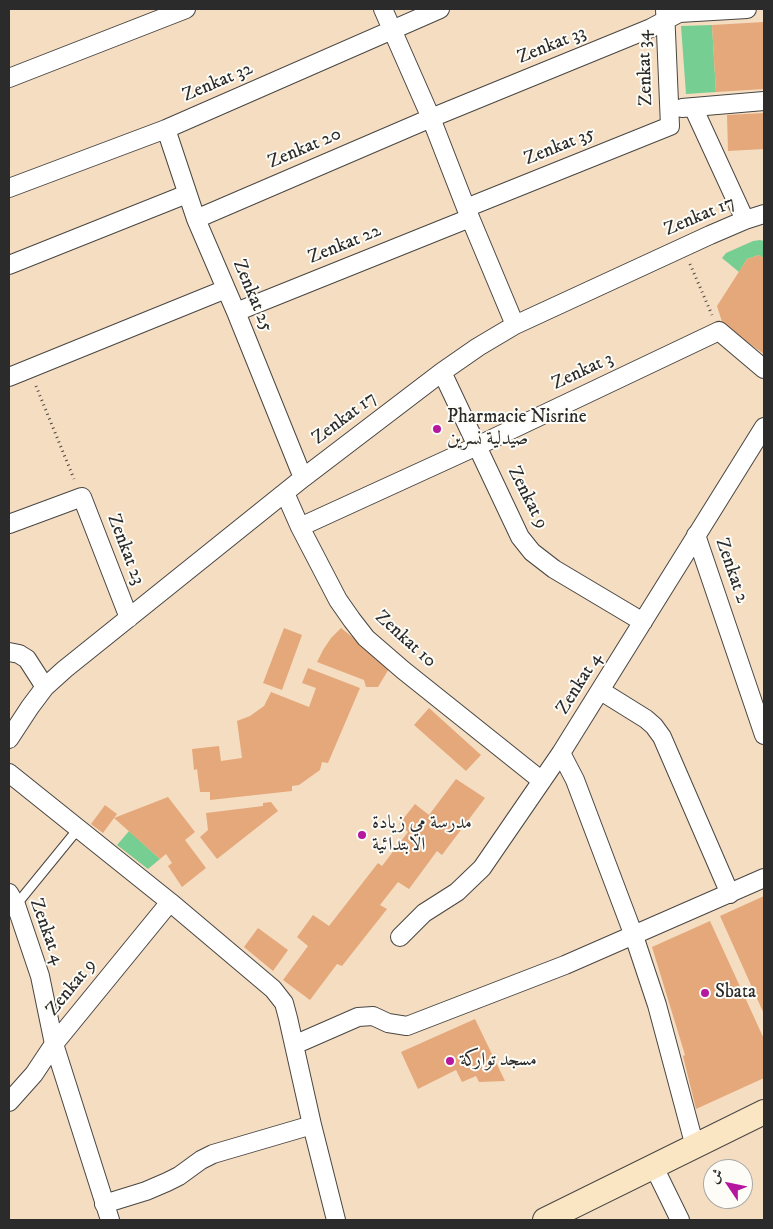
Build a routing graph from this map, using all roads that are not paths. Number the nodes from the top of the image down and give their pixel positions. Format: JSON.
{"nodes":[{"id":1,"x":383,"y":9,"type":"edge"},
{"id":2,"x":440,"y":9,"type":"edge"},
{"id":3,"x":747,"y":9,"type":"edge"},
{"id":4,"x":174,"y":11,"type":"edge"},
{"id":5,"x":665,"y":14,"type":"edge"},
{"id":6,"x":392,"y":29,"type":"junction"},
{"id":7,"x":9,"y":78,"type":"edge"},
{"id":8,"x":764,"y":101,"type":"edge"},
{"id":9,"x":693,"y":107,"type":"junction"},
{"id":10,"x":669,"y":117,"type":"junction"},
{"id":11,"x":431,"y":118,"type":"junction"},
{"id":12,"x":166,"y":129,"type":"junction"},
{"id":13,"x":9,"y":188,"type":"edge"},
{"id":14,"x":188,"y":194,"type":"junction"},
{"id":15,"x":468,"y":213,"type":"junction"},
{"id":16,"x":764,"y":214,"type":"edge"},
{"id":17,"x":196,"y":219,"type":"junction"},
{"id":18,"x":745,"y":220,"type":"junction"},
{"id":19,"x":9,"y":265,"type":"edge"},
{"id":20,"x":226,"y":290,"type":"junction"},
{"id":21,"x":236,"y":312,"type":"junction"},
{"id":22,"x":515,"y":325,"type":"junction"},
{"id":23,"x":764,"y":368,"type":"edge"},
{"id":24,"x":442,"y":372,"type":"junction"},
{"id":25,"x":9,"y":377,"type":"edge"},
{"id":26,"x":764,"y":427,"type":"edge"},
{"id":27,"x":477,"y":446,"type":"junction"},
{"id":28,"x":304,"y":478,"type":"junction"},
{"id":29,"x":285,"y":493,"type":"junction"},
{"id":30,"x":9,"y":524,"type":"edge"},
{"id":31,"x":300,"y":527,"type":"junction"},
{"id":32,"x":696,"y":535,"type":"junction"},
{"id":33,"x":128,"y":618,"type":"junction"},
{"id":34,"x":643,"y":622,"type":"junction"},
{"id":35,"x":9,"y":652,"type":"edge"},
{"id":36,"x":44,"y":687,"type":"junction"},
{"id":37,"x":600,"y":691,"type":"junction"},
{"id":38,"x":764,"y":734,"type":"edge"},
{"id":39,"x":9,"y":739,"type":"edge"},
{"id":40,"x":561,"y":753,"type":"junction"},
{"id":41,"x":9,"y":772,"type":"edge"},
{"id":42,"x":542,"y":781,"type":"junction"},
{"id":43,"x":78,"y":829,"type":"junction"},
{"id":44,"x":764,"y":878,"type":"edge"},
{"id":45,"x":730,"y":894,"type":"junction"},
{"id":46,"x":12,"y":899,"type":"edge"},
{"id":47,"x":170,"y":902,"type":"junction"},
{"id":48,"x":634,"y":936,"type":"junction"},
{"id":49,"x":400,"y":937,"type":"dead end"},
{"id":50,"x":54,"y":1044,"type":"junction"},
{"id":51,"x":294,"y":1045,"type":"junction"},
{"id":52,"x":9,"y":1102,"type":"edge"},
{"id":53,"x":764,"y":1112,"type":"edge"},
{"id":54,"x":312,"y":1125,"type":"junction"},
{"id":55,"x":695,"y":1147,"type":"junction"},
{"id":56,"x":654,"y":1167,"type":"junction"},
{"id":57,"x":107,"y":1212,"type":"edge"},
{"id":58,"x":569,"y":1215,"type":"edge"},
{"id":59,"x":336,"y":1220,"type":"edge"},
{"id":60,"x":545,"y":1220,"type":"edge"},
{"id":61,"x":680,"y":1220,"type":"edge"}],
"edges":[{"from":1,"to":6,"type":"street"},
{"from":2,"to":6,"type":"street","name":"Zenkat 32"},
{"from":3,"to":5,"type":"street","name":"Zenkat 33"},
{"from":4,"to":7,"type":"street"},
{"from":5,"to":10,"type":"street","name":"Zenkat 34"},
{"from":5,"to":11,"type":"street","name":"Zenkat 33"},
{"from":6,"to":11,"type":"street"},
{"from":6,"to":12,"type":"street","name":"Zenkat 32"},
{"from":8,"to":9,"type":"street","name":"Zenkat 35"},
{"from":9,"to":10,"type":"street","name":"Zenkat 35"},
{"from":9,"to":18,"type":"street"},
{"from":10,"to":15,"type":"street","name":"Zenkat 35"},
{"from":11,"to":15,"type":"street"},
{"from":11,"to":17,"type":"street","name":"Zenkat 20"},
{"from":12,"to":13,"type":"street","name":"Zenkat 32"},
{"from":12,"to":14,"type":"street","name":"Zenkat 25"},
{"from":14,"to":17,"type":"street","name":"Zenkat 25"},
{"from":14,"to":19,"type":"street"},
{"from":15,"to":21,"type":"street","name":"Zenkat 22"},
{"from":15,"to":22,"type":"street"},
{"from":16,"to":18,"type":"street","name":"Zenkat 17"},
{"from":17,"to":20,"type":"street","name":"Zenkat 25"},
{"from":18,"to":22,"type":"street","name":"Zenkat 17"},
{"from":20,"to":21,"type":"street","name":"Zenkat 25"},
{"from":20,"to":25,"type":"street"},
{"from":21,"to":28,"type":"street","name":"Zenkat 25"},
{"from":22,"to":24,"type":"street","name":"Zenkat 17"},
{"from":23,"to":27,"type":"street","name":"Zenkat 3"},
{"from":24,"to":27,"type":"street","name":"Zenkat 9"},
{"from":24,"to":28,"type":"street","name":"Zenkat 17"},
{"from":26,"to":32,"type":"street","name":"Zenkat 4"},
{"from":27,"to":31,"type":"street","name":"Zenkat 3"},
{"from":27,"to":34,"type":"street","name":"Zenkat 9"},
{"from":28,"to":29,"type":"street","name":"Zenkat 17"},
{"from":29,"to":31,"type":"street","name":"Zenkat 10"},
{"from":29,"to":33,"type":"street","name":"Zenkat 17"},
{"from":30,"to":33,"type":"street","name":"Zenkat 23"},
{"from":31,"to":42,"type":"street","name":"Zenkat 10"},
{"from":32,"to":34,"type":"street","name":"Zenkat 4"},
{"from":32,"to":38,"type":"street","name":"Zenkat 2"},
{"from":33,"to":36,"type":"street","name":"Zenkat 17"},
{"from":34,"to":37,"type":"street","name":"Zenkat 4"},
{"from":35,"to":36,"type":"street"},
{"from":36,"to":39,"type":"street","name":"Zenkat 17"},
{"from":37,"to":40,"type":"street","name":"Zenkat 4"},
{"from":37,"to":45,"type":"street"},
{"from":40,"to":42,"type":"street","name":"Zenkat 4"},
{"from":40,"to":48,"type":"street"},
{"from":41,"to":43,"type":"street"},
{"from":42,"to":49,"type":"street","name":"Zenkat 4"},
{"from":43,"to":46,"type":"lane"},
{"from":43,"to":47,"type":"street"},
{"from":44,"to":45,"type":"street"},
{"from":45,"to":48,"type":"street"},
{"from":46,"to":50,"type":"street","name":"Zenkat 4"},
{"from":47,"to":50,"type":"street","name":"Zenkat 9"},
{"from":47,"to":51,"type":"street"},
{"from":48,"to":51,"type":"street"},
{"from":48,"to":55,"type":"street"},
{"from":50,"to":52,"type":"street","name":"Zenkat 9"},
{"from":50,"to":57,"type":"street","name":"Zenkat 4"},
{"from":51,"to":54,"type":"street"},
{"from":53,"to":55,"type":"street"},
{"from":54,"to":57,"type":"street"},
{"from":54,"to":59,"type":"street"},
{"from":55,"to":56,"type":"street"},
{"from":56,"to":58,"type":"street"},
{"from":56,"to":61,"type":"street"},
{"from":58,"to":60,"type":"street"}]}
